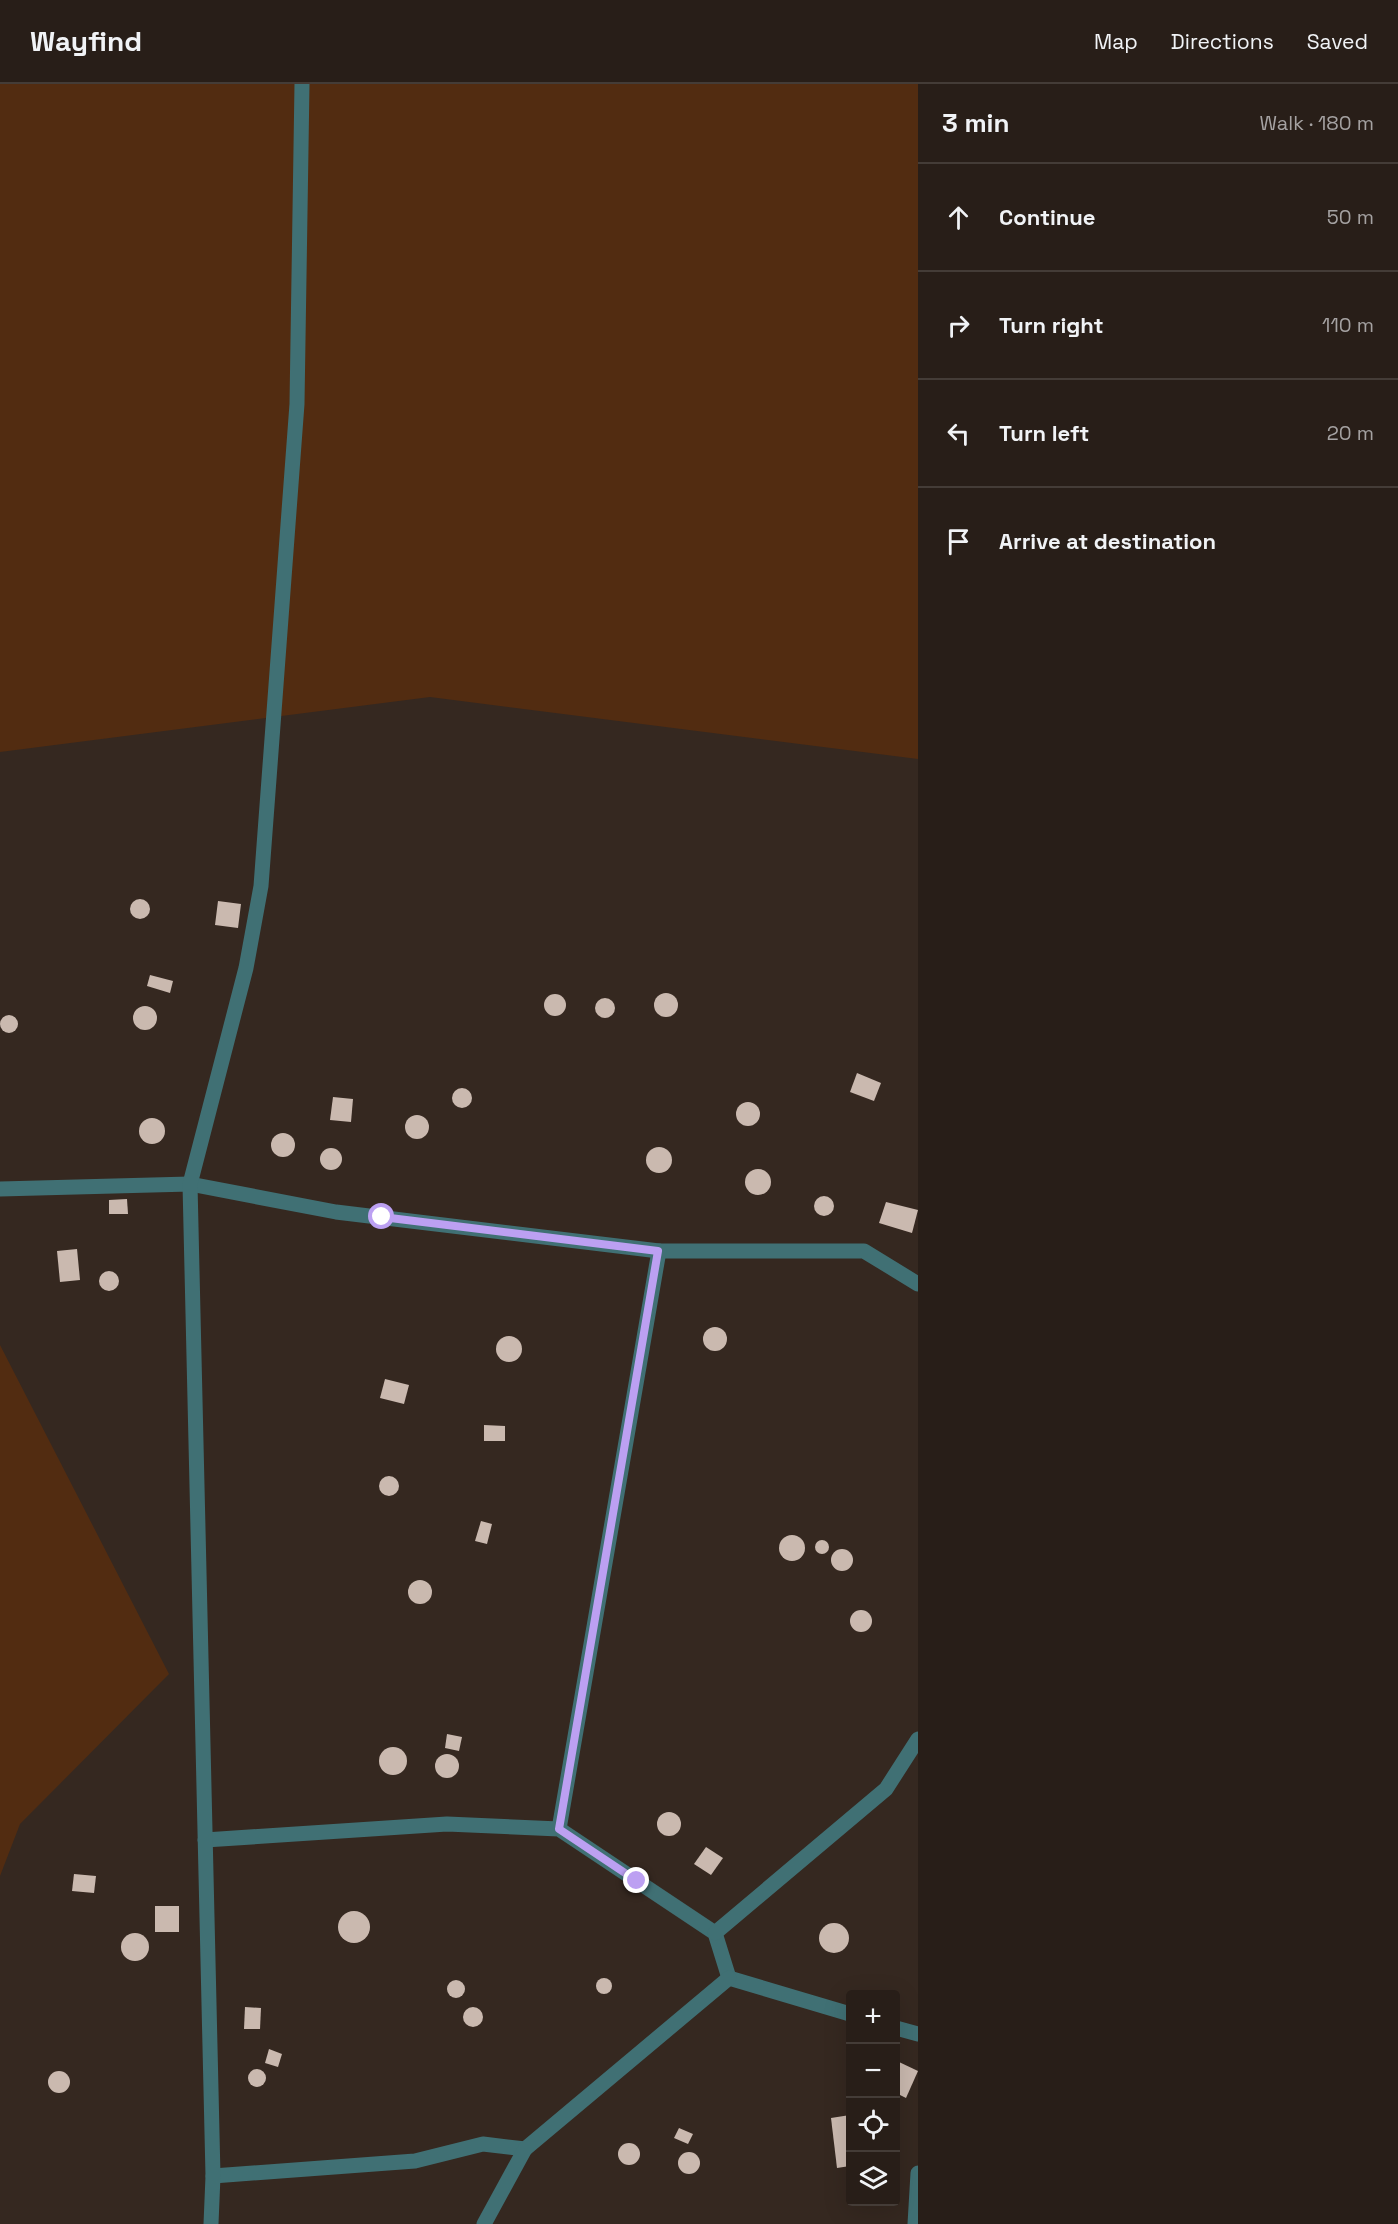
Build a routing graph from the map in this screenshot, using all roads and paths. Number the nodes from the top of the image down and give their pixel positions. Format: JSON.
{"nodes":[{"id":1,"x":302,"y":84,"type":"edge"},
{"id":2,"x":190,"y":1184,"type":"junction"},
{"id":3,"x":0,"y":1189,"type":"edge"},
{"id":4,"x":658,"y":1251,"type":"junction"},
{"id":5,"x":918,"y":1284,"type":"edge"},
{"id":6,"x":918,"y":1739,"type":"edge"},
{"id":7,"x":559,"y":1829,"type":"junction"},
{"id":8,"x":205,"y":1840,"type":"junction"},
{"id":9,"x":715,"y":1933,"type":"junction"},
{"id":10,"x":729,"y":1978,"type":"junction"},
{"id":11,"x":846,"y":2013,"type":"edge"},
{"id":12,"x":900,"y":2029,"type":"edge"},
{"id":13,"x":918,"y":2034,"type":"edge"},
{"id":14,"x":525,"y":2149,"type":"junction"},
{"id":15,"x":918,"y":2174,"type":"edge"},
{"id":16,"x":213,"y":2176,"type":"junction"},
{"id":17,"x":211,"y":2224,"type":"edge"},
{"id":18,"x":484,"y":2224,"type":"edge"},
{"id":19,"x":915,"y":2224,"type":"edge"}],
"edges":[{"from":1,"to":2,"type":"street"},
{"from":2,"to":3,"type":"street"},
{"from":2,"to":4,"type":"street"},
{"from":2,"to":8,"type":"street"},
{"from":4,"to":5,"type":"street"},
{"from":4,"to":7,"type":"street"},
{"from":6,"to":9,"type":"street"},
{"from":7,"to":8,"type":"street"},
{"from":7,"to":9,"type":"street"},
{"from":8,"to":16,"type":"street"},
{"from":9,"to":10,"type":"street"},
{"from":10,"to":11,"type":"street"},
{"from":10,"to":14,"type":"street"},
{"from":12,"to":13,"type":"street"},
{"from":14,"to":16,"type":"street"},
{"from":14,"to":18,"type":"street"},
{"from":15,"to":19,"type":"street"},
{"from":16,"to":17,"type":"street"}]}
